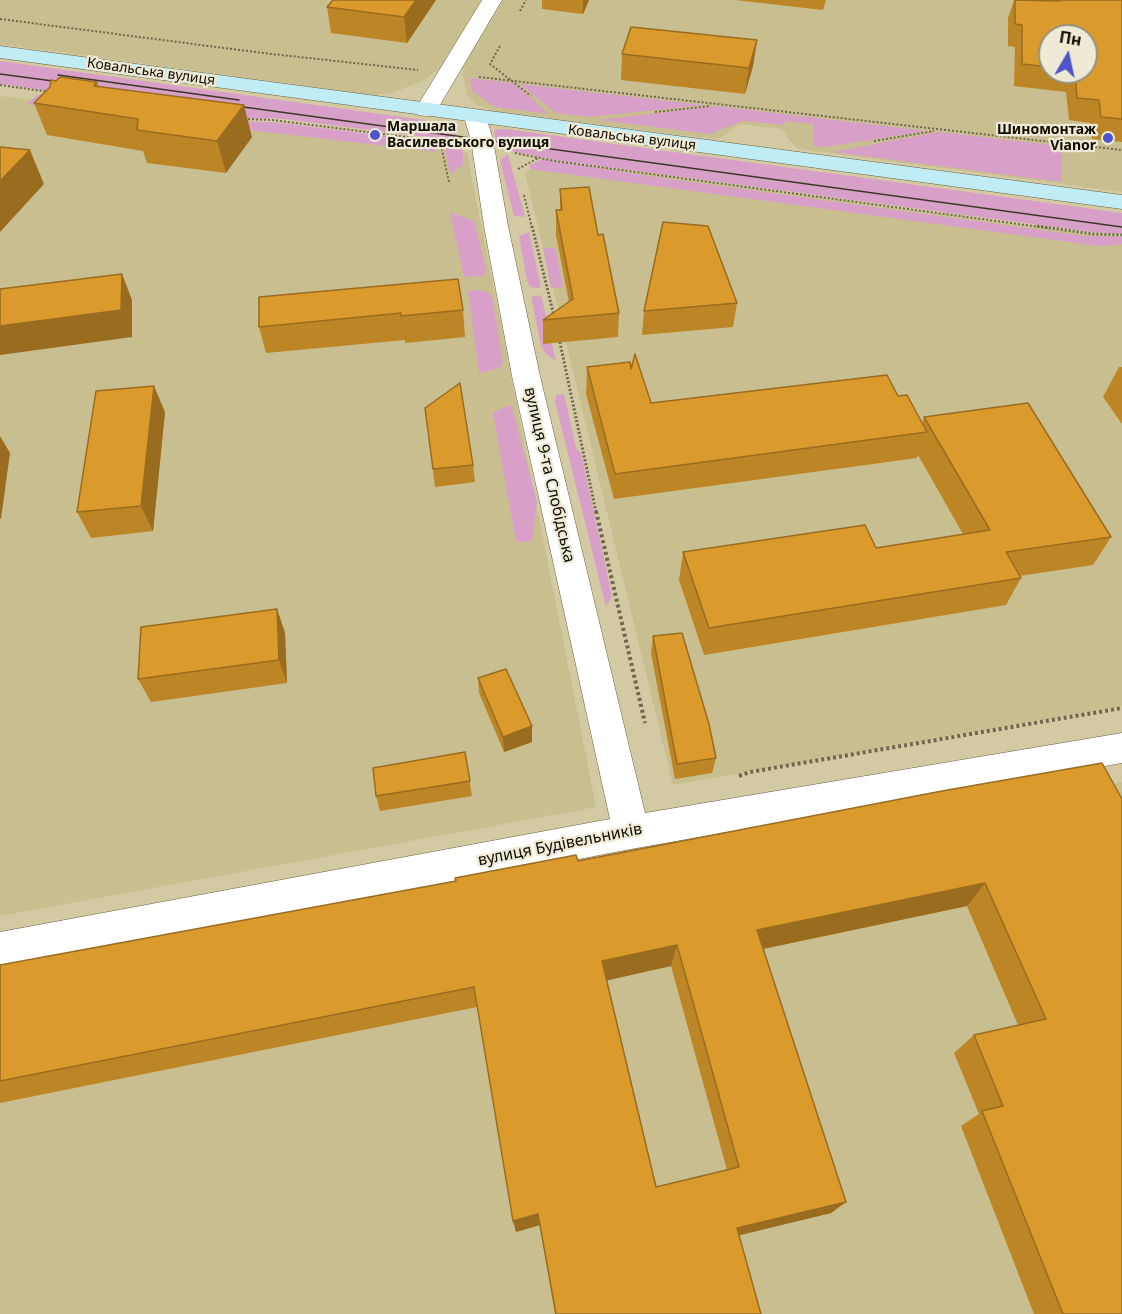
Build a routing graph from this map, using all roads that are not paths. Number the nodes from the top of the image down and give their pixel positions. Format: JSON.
{"nodes":[{"id":1,"x":492,"y":0,"type":"edge"},
{"id":2,"x":0,"y":52,"type":"edge"},
{"id":3,"x":426,"y":110,"type":"junction"},
{"id":4,"x":474,"y":117,"type":"junction"},
{"id":5,"x":1122,"y":202,"type":"edge"},
{"id":6,"x":1122,"y":747,"type":"edge"},
{"id":7,"x":631,"y":832,"type":"junction"},
{"id":8,"x":0,"y":951,"type":"edge"}],
"edges":[{"from":1,"to":3,"type":"street"},
{"from":2,"to":3,"type":"street","name":"Ковальська вулиця"},
{"from":3,"to":4,"type":"street","name":"Ковальська вулиця"},
{"from":4,"to":5,"type":"street","name":"Ковальська вулиця"},
{"from":4,"to":7,"type":"street","name":"вулиця 9-та Слобідська"},
{"from":6,"to":7,"type":"street","name":"вулиця Будівельників"},
{"from":7,"to":8,"type":"street","name":"вулиця Будівельників"}]}
